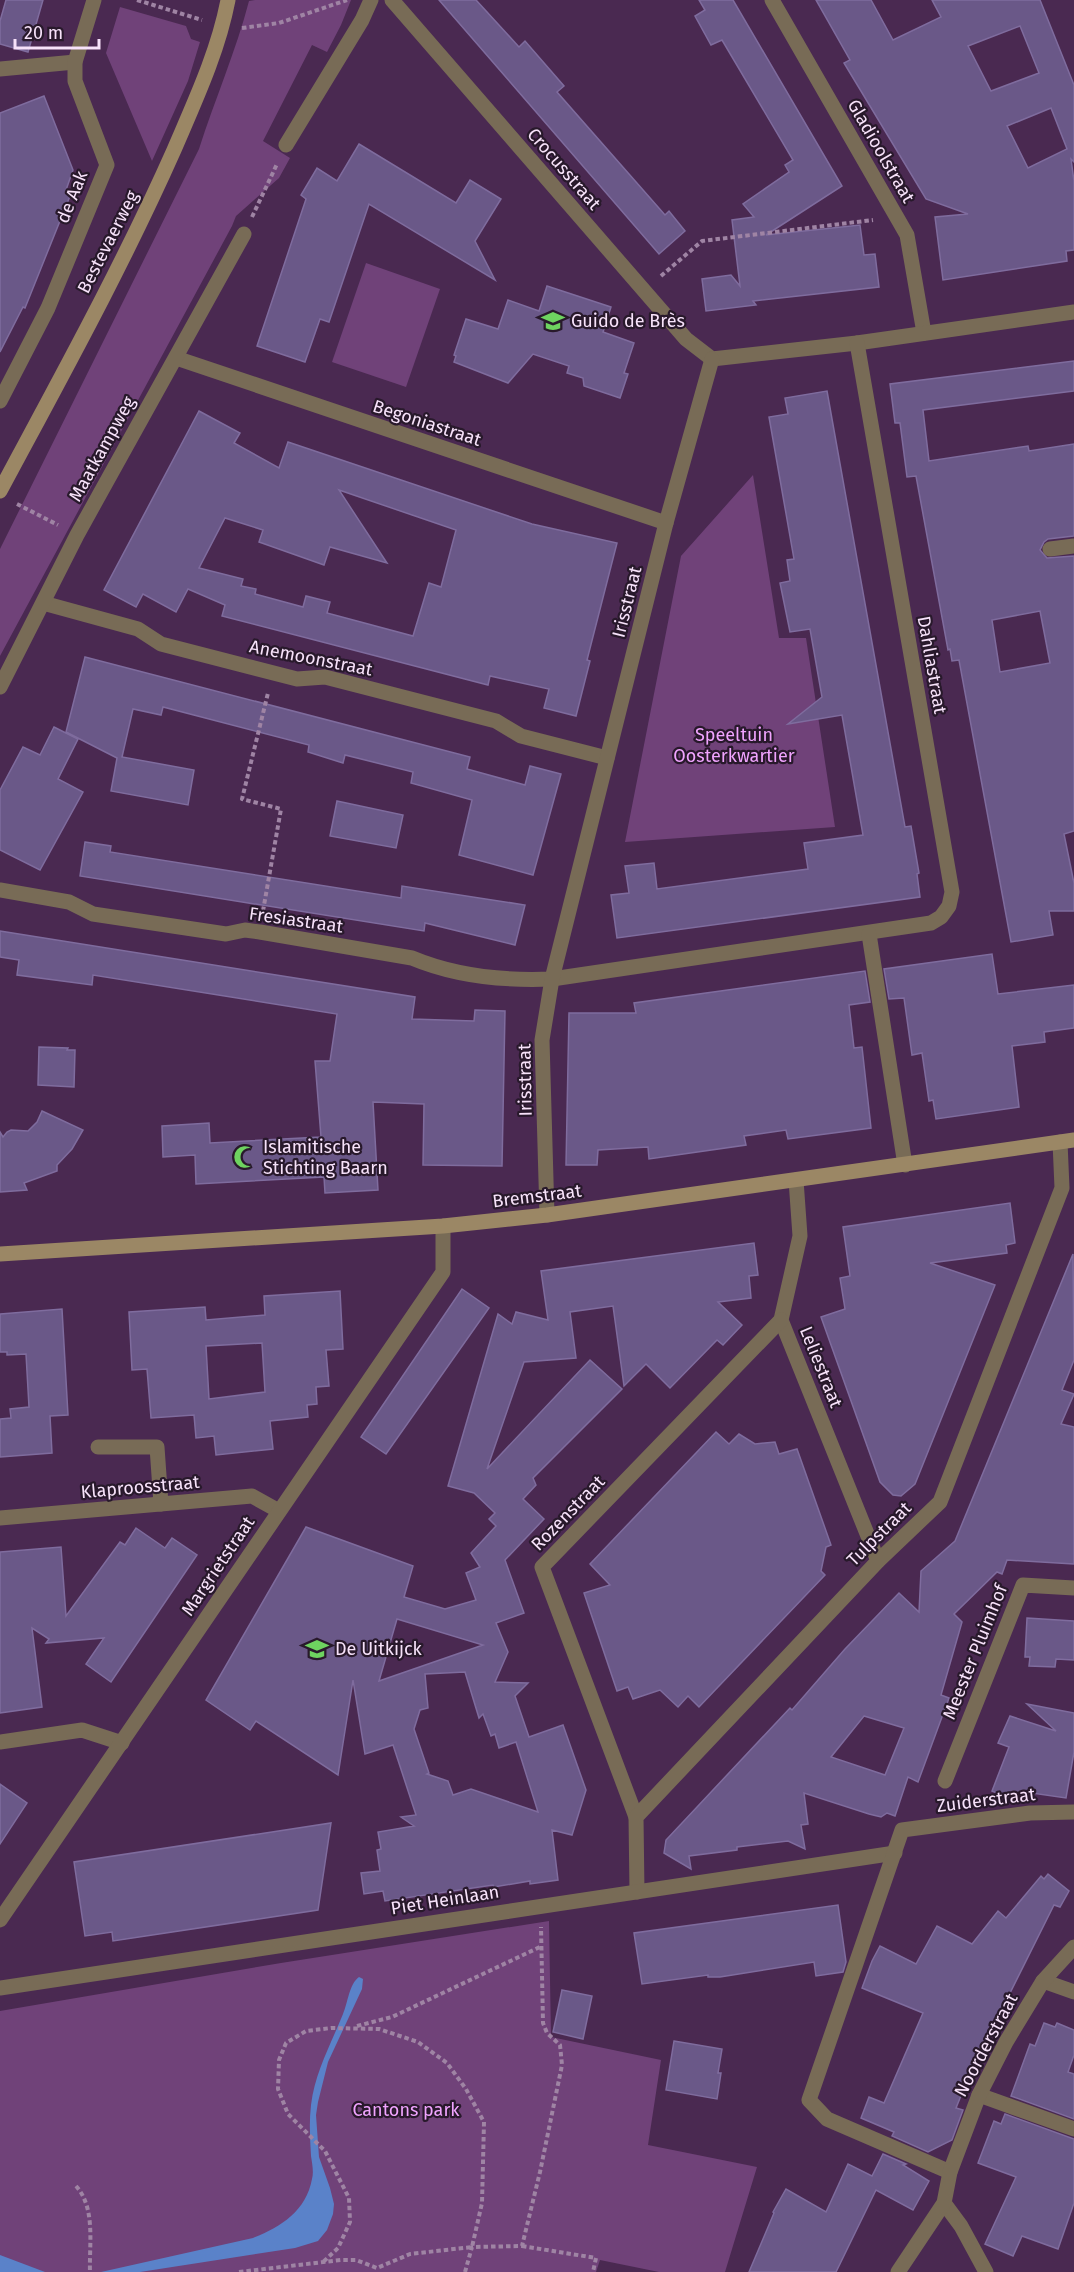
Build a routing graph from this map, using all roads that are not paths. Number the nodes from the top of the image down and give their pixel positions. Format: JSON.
{"nodes":[{"id":1,"x":94,"y":0,"type":"edge"},
{"id":2,"x":228,"y":0,"type":"edge"},
{"id":3,"x":371,"y":0,"type":"edge"},
{"id":4,"x":392,"y":0,"type":"edge"},
{"id":5,"x":772,"y":0,"type":"edge"},
{"id":6,"x":75,"y":62,"type":"junction"},
{"id":7,"x":0,"y":69,"type":"edge"},
{"id":8,"x":286,"y":145,"type":"road end"},
{"id":9,"x":244,"y":234,"type":"road end"},
{"id":10,"x":1074,"y":312,"type":"edge"},
{"id":11,"x":924,"y":333,"type":"junction"},
{"id":12,"x":857,"y":343,"type":"junction"},
{"id":13,"x":176,"y":358,"type":"junction"},
{"id":14,"x":712,"y":359,"type":"junction"},
{"id":15,"x":0,"y":401,"type":"edge"},
{"id":16,"x":5,"y":496,"type":"edge"},
{"id":17,"x":666,"y":524,"type":"junction"},
{"id":18,"x":1074,"y":546,"type":"edge"},
{"id":19,"x":1050,"y":549,"type":"dead end"},
{"id":20,"x":43,"y":603,"type":"junction"},
{"id":21,"x":0,"y":687,"type":"edge"},
{"id":22,"x":607,"y":758,"type":"junction"},
{"id":23,"x":0,"y":890,"type":"edge"},
{"id":24,"x":869,"y":934,"type":"junction"},
{"id":25,"x":552,"y":980,"type":"junction"},
{"id":26,"x":1067,"y":1142,"type":"edge"},
{"id":27,"x":905,"y":1165,"type":"junction"},
{"id":28,"x":796,"y":1180,"type":"junction"},
{"id":29,"x":547,"y":1215,"type":"junction"},
{"id":30,"x":443,"y":1226,"type":"junction"},
{"id":31,"x":0,"y":1254,"type":"edge"},
{"id":32,"x":781,"y":1320,"type":"junction"},
{"id":33,"x":98,"y":1447,"type":"dead end"},
{"id":34,"x":161,"y":1504,"type":"junction"},
{"id":35,"x":279,"y":1511,"type":"junction"},
{"id":36,"x":0,"y":1518,"type":"edge"},
{"id":37,"x":878,"y":1561,"type":"junction"},
{"id":38,"x":1074,"y":1588,"type":"edge"},
{"id":39,"x":0,"y":1742,"type":"edge"},
{"id":40,"x":122,"y":1743,"type":"junction"},
{"id":41,"x":945,"y":1781,"type":"dead end"},
{"id":42,"x":1074,"y":1812,"type":"edge"},
{"id":43,"x":636,"y":1816,"type":"junction"},
{"id":44,"x":895,"y":1853,"type":"junction"},
{"id":45,"x":637,"y":1892,"type":"junction"},
{"id":46,"x":0,"y":1920,"type":"edge"},
{"id":47,"x":1074,"y":1947,"type":"edge"},
{"id":48,"x":1043,"y":1981,"type":"junction"},
{"id":49,"x":0,"y":1988,"type":"edge"},
{"id":50,"x":1074,"y":1992,"type":"edge"},
{"id":51,"x":979,"y":2095,"type":"junction"},
{"id":52,"x":1074,"y":2129,"type":"edge"},
{"id":53,"x":951,"y":2172,"type":"junction"},
{"id":54,"x":944,"y":2203,"type":"junction"},
{"id":55,"x":898,"y":2272,"type":"edge"},
{"id":56,"x":986,"y":2272,"type":"edge"}],
"edges":[{"from":1,"to":6,"type":"street","name":"de Aak"},
{"from":2,"to":16,"type":"street","name":"Bestevaerweg"},
{"from":3,"to":8,"type":"street"},
{"from":4,"to":14,"type":"street","name":"Crocusstraat"},
{"from":5,"to":11,"type":"street","name":"Gladioolstraat"},
{"from":6,"to":7,"type":"street"},
{"from":6,"to":15,"type":"street","name":"de Aak"},
{"from":9,"to":13,"type":"street","name":"Maatkampweg"},
{"from":10,"to":11,"type":"street"},
{"from":11,"to":12,"type":"street"},
{"from":12,"to":14,"type":"street"},
{"from":12,"to":24,"type":"street","name":"Dahliastraat"},
{"from":13,"to":17,"type":"street","name":"Begoniastraat"},
{"from":13,"to":20,"type":"street","name":"Maatkampweg"},
{"from":14,"to":17,"type":"street","name":"Irisstraat"},
{"from":17,"to":22,"type":"street","name":"Irisstraat"},
{"from":18,"to":19,"type":"street"},
{"from":20,"to":21,"type":"street","name":"Maatkampweg"},
{"from":20,"to":22,"type":"street","name":"Anemoonstraat"},
{"from":22,"to":25,"type":"street","name":"Irisstraat"},
{"from":23,"to":25,"type":"street","name":"Fresiastraat"},
{"from":24,"to":25,"type":"street","name":"Dahliastraat"},
{"from":24,"to":27,"type":"street"},
{"from":25,"to":29,"type":"street","name":"Irisstraat"},
{"from":26,"to":27,"type":"street","name":"Bremstraat"},
{"from":26,"to":37,"type":"street","name":"Tulpstraat"},
{"from":27,"to":28,"type":"street","name":"Bremstraat"},
{"from":28,"to":29,"type":"street","name":"Bremstraat"},
{"from":28,"to":32,"type":"street","name":"Leliestraat"},
{"from":29,"to":30,"type":"street","name":"Bremstraat"},
{"from":30,"to":31,"type":"street","name":"Bremstraat"},
{"from":30,"to":35,"type":"street","name":"Margrietstraat"},
{"from":32,"to":37,"type":"street","name":"Leliestraat"},
{"from":32,"to":43,"type":"street","name":"Rozenstraat"},
{"from":33,"to":34,"type":"street"},
{"from":34,"to":35,"type":"street","name":"Klaproosstraat"},
{"from":34,"to":36,"type":"street","name":"Klaproosstraat"},
{"from":35,"to":40,"type":"street","name":"Margrietstraat"},
{"from":37,"to":43,"type":"street","name":"Tulpstraat"},
{"from":38,"to":41,"type":"street","name":"Meester Pluimhof"},
{"from":39,"to":40,"type":"street"},
{"from":40,"to":46,"type":"street","name":"Margrietstraat"},
{"from":42,"to":44,"type":"street","name":"Zuiderstraat"},
{"from":43,"to":45,"type":"street"},
{"from":44,"to":45,"type":"street","name":"Piet Heinlaan"},
{"from":44,"to":53,"type":"street"},
{"from":45,"to":49,"type":"street","name":"Piet Heinlaan"},
{"from":47,"to":48,"type":"street","name":"Noorderstraat"},
{"from":48,"to":50,"type":"street"},
{"from":48,"to":51,"type":"street","name":"Noorderstraat"},
{"from":51,"to":52,"type":"street"},
{"from":51,"to":53,"type":"street","name":"Noorderstraat"},
{"from":53,"to":54,"type":"street","name":"Noorderstraat"},
{"from":54,"to":55,"type":"street","name":"Noorderstraat"},
{"from":54,"to":56,"type":"street"}]}
